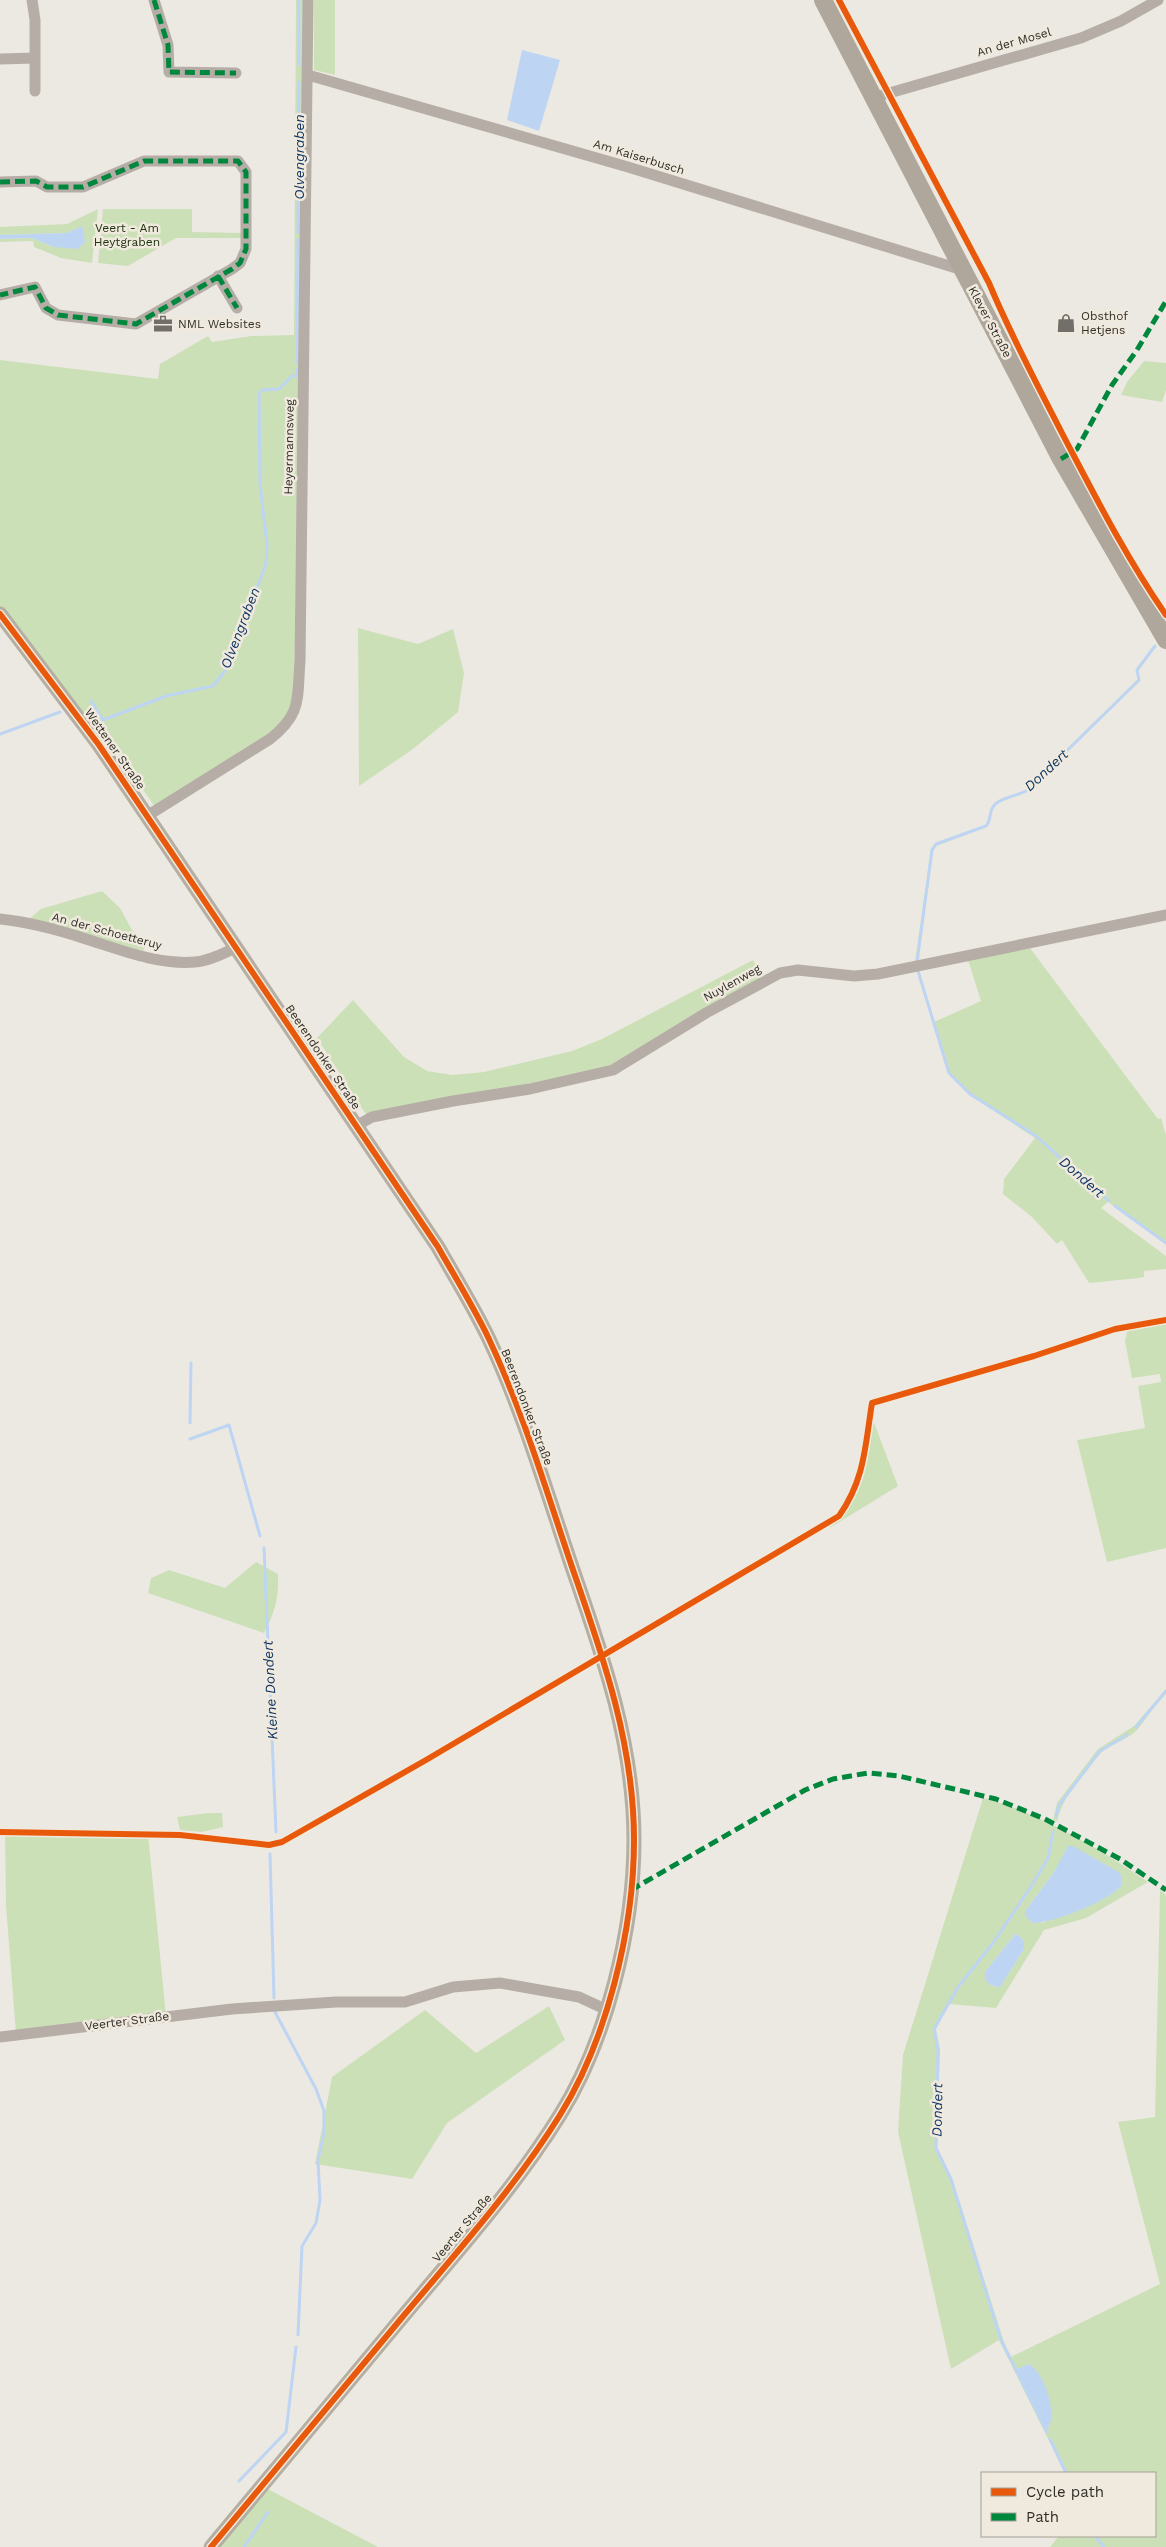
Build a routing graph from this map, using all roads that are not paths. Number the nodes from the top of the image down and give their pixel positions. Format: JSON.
{"nodes":[{"id":1,"x":32,"y":0,"type":"edge"},
{"id":2,"x":154,"y":0,"type":"edge"},
{"id":3,"x":308,"y":0,"type":"edge"},
{"id":4,"x":823,"y":0,"type":"edge"},
{"id":5,"x":1158,"y":0,"type":"edge"},
{"id":6,"x":35,"y":58,"type":"junction"},
{"id":7,"x":0,"y":59,"type":"edge"},
{"id":8,"x":236,"y":73,"type":"dead end"},
{"id":9,"x":308,"y":75,"type":"junction"},
{"id":10,"x":35,"y":92,"type":"dead end"},
{"id":11,"x":872,"y":98,"type":"junction"},
{"id":12,"x":0,"y":182,"type":"edge"},
{"id":13,"x":961,"y":266,"type":"junction"},
{"id":14,"x":218,"y":276,"type":"junction"},
{"id":15,"x":0,"y":295,"type":"edge"},
{"id":16,"x":237,"y":308,"type":"dead end"},
{"id":17,"x":0,"y":614,"type":"edge"},
{"id":18,"x":1166,"y":640,"type":"edge"},
{"id":19,"x":147,"y":816,"type":"junction"},
{"id":20,"x":205,"y":901,"type":"joint"},
{"id":21,"x":1166,"y":915,"type":"edge"},
{"id":22,"x":0,"y":919,"type":"edge"},
{"id":23,"x":234,"y":948,"type":"junction"},
{"id":24,"x":356,"y":1126,"type":"junction"},
{"id":25,"x":633,"y":1873,"type":"joint"},
{"id":26,"x":607,"y":2010,"type":"junction"},
{"id":27,"x":0,"y":2037,"type":"edge"},
{"id":28,"x":211,"y":2547,"type":"edge"}],
"edges":[{"from":1,"to":6,"type":"street"},
{"from":2,"to":8,"type":"street"},
{"from":3,"to":9,"type":"street","name":"Heyermannsweg"},
{"from":4,"to":11,"type":"main road","name":"Klever Straße"},
{"from":5,"to":11,"type":"street","name":"An der Mosel"},
{"from":6,"to":7,"type":"street"},
{"from":6,"to":10,"type":"street"},
{"from":9,"to":13,"type":"street","name":"Am Kaiserbusch"},
{"from":9,"to":19,"type":"street","name":"Heyermannsweg"},
{"from":11,"to":13,"type":"main road","name":"Klever Straße"},
{"from":12,"to":14,"type":"street"},
{"from":13,"to":18,"type":"main road","name":"Klever Straße"},
{"from":14,"to":15,"type":"street"},
{"from":14,"to":16,"type":"street"},
{"from":17,"to":19,"type":"street","name":"Wettener Straße"},
{"from":19,"to":20,"type":"street","name":"Wettener Straße"},
{"from":20,"to":23,"type":"street","name":"Beerendonker Straße"},
{"from":21,"to":24,"type":"street","name":"Nuylenweg"},
{"from":22,"to":23,"type":"street","name":"An der Schoetteruy"},
{"from":23,"to":24,"type":"street","name":"Beerendonker Straße"},
{"from":24,"to":25,"type":"street","name":"Beerendonker Straße"},
{"from":25,"to":26,"type":"street","name":"Veerter Straße"},
{"from":26,"to":27,"type":"street","name":"Veerter Straße"},
{"from":26,"to":28,"type":"street","name":"Veerter Straße"}]}
